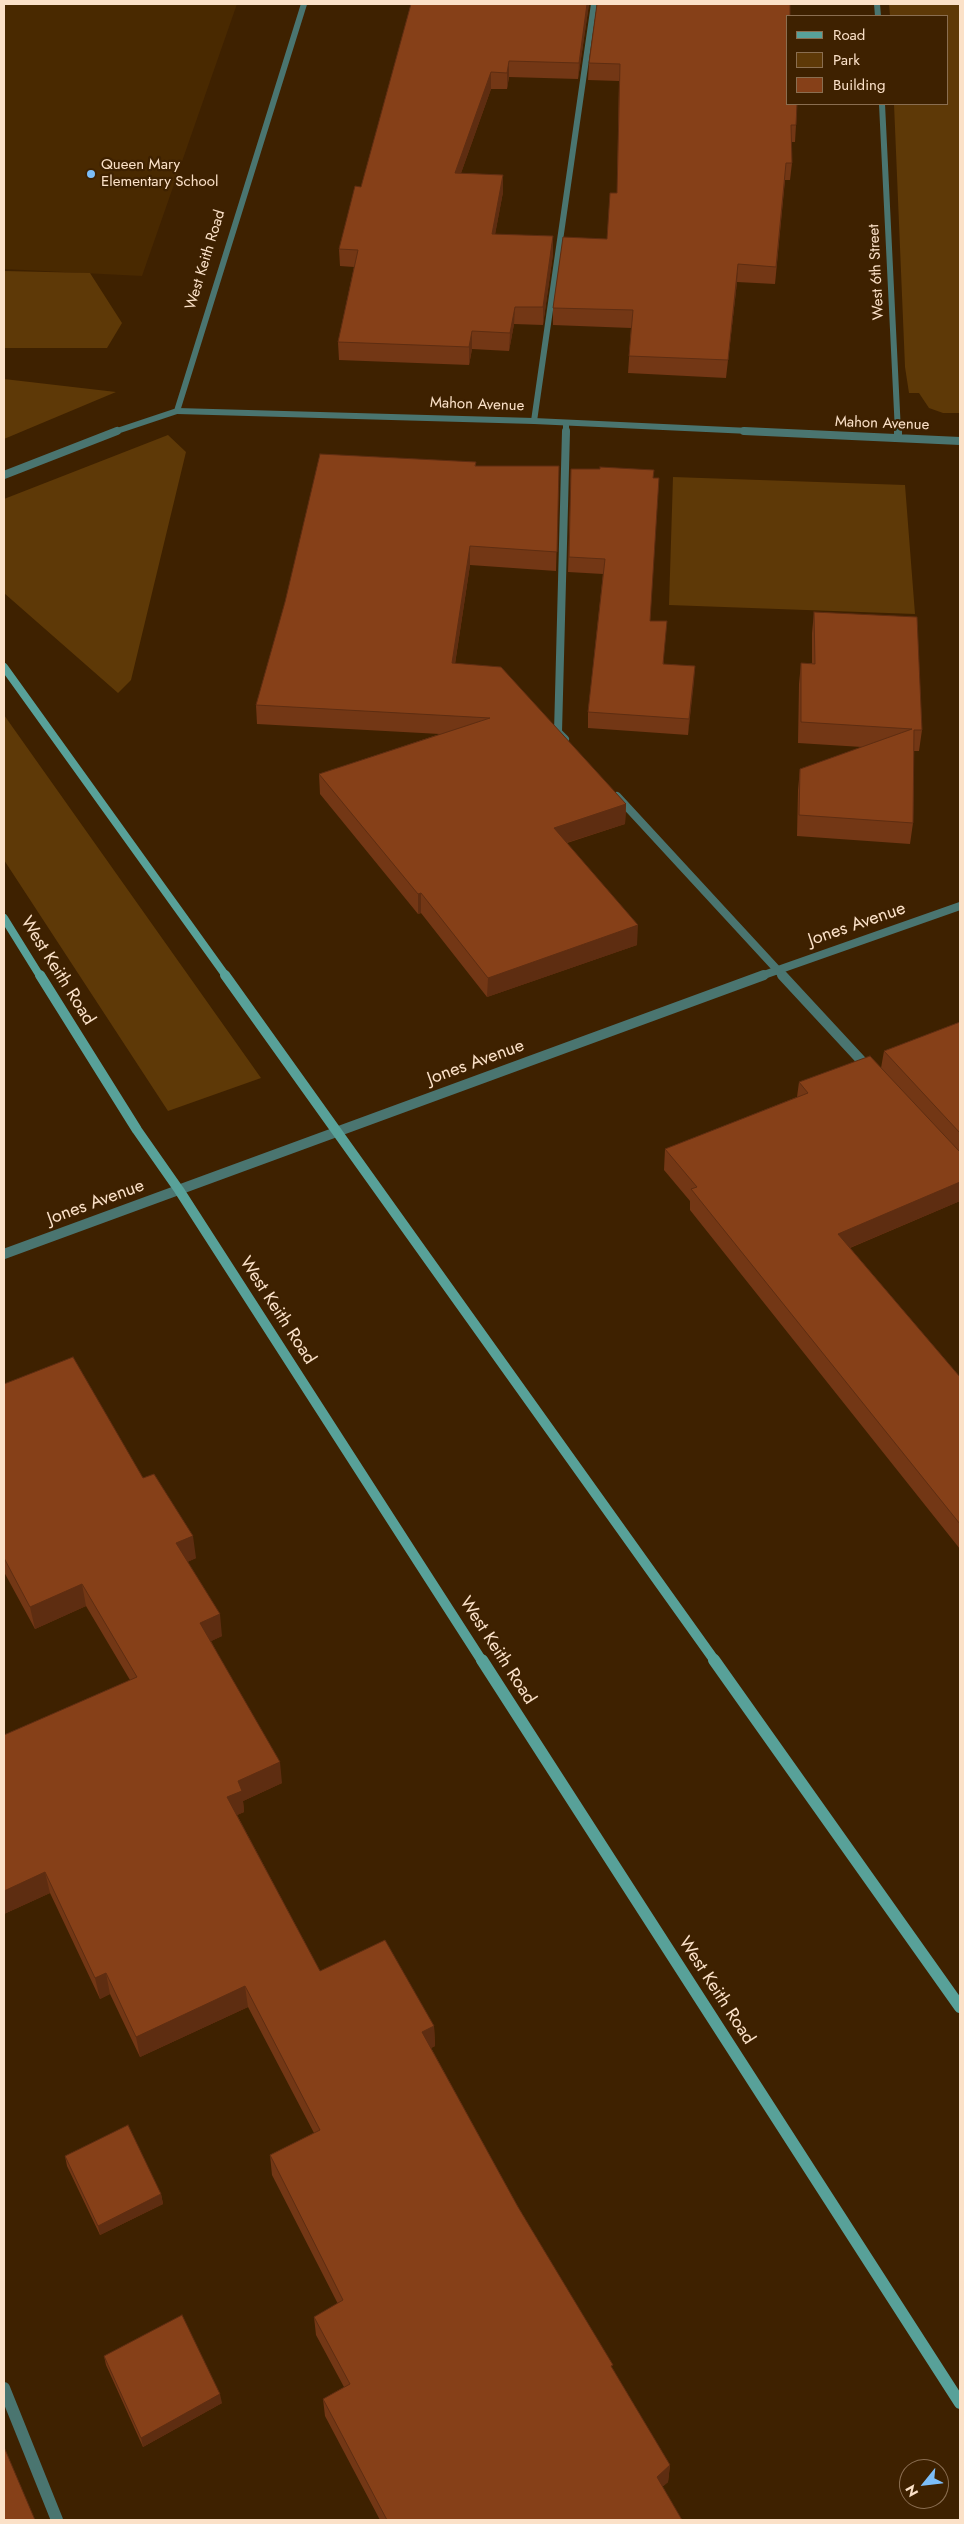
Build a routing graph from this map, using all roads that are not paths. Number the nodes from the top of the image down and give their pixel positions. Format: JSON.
{"nodes":[{"id":1,"x":304,"y":4,"type":"edge"},
{"id":2,"x":594,"y":4,"type":"edge"},
{"id":3,"x":882,"y":105,"type":"edge"},
{"id":4,"x":177,"y":411,"type":"junction"},
{"id":5,"x":534,"y":421,"type":"junction"},
{"id":6,"x":566,"y":423,"type":"junction"},
{"id":7,"x":898,"y":438,"type":"junction"},
{"id":8,"x":960,"y":441,"type":"edge"},
{"id":9,"x":4,"y":475,"type":"edge"},
{"id":10,"x":4,"y":667,"type":"edge"},
{"id":11,"x":571,"y":746,"type":"edge"},
{"id":12,"x":611,"y":790,"type":"edge"},
{"id":13,"x":960,"y":906,"type":"edge"},
{"id":14,"x":4,"y":918,"type":"edge"},
{"id":15,"x":776,"y":970,"type":"junction"},
{"id":16,"x":875,"y":1076,"type":"edge"},
{"id":17,"x":339,"y":1132,"type":"junction"},
{"id":18,"x":179,"y":1190,"type":"junction"},
{"id":19,"x":4,"y":1254,"type":"edge"},
{"id":20,"x":960,"y":2006,"type":"edge"},
{"id":21,"x":4,"y":2388,"type":"edge"},
{"id":22,"x":960,"y":2403,"type":"edge"},
{"id":23,"x":57,"y":2520,"type":"edge"}],
"edges":[{"from":1,"to":4,"type":"street","name":"West Keith Road"},
{"from":2,"to":5,"type":"street"},
{"from":3,"to":7,"type":"street","name":"West 6th Street"},
{"from":4,"to":5,"type":"street","name":"Mahon Avenue"},
{"from":4,"to":9,"type":"street","name":"Mahon Avenue"},
{"from":5,"to":6,"type":"street","name":"Mahon Avenue"},
{"from":6,"to":7,"type":"street","name":"Mahon Avenue"},
{"from":6,"to":11,"type":"street"},
{"from":7,"to":8,"type":"street","name":"Mahon Avenue"},
{"from":10,"to":17,"type":"main road"},
{"from":12,"to":15,"type":"street"},
{"from":13,"to":15,"type":"street","name":"Jones Avenue"},
{"from":14,"to":18,"type":"main road","name":"West Keith Road"},
{"from":15,"to":16,"type":"street"},
{"from":15,"to":17,"type":"street","name":"Jones Avenue"},
{"from":17,"to":18,"type":"street","name":"Jones Avenue"},
{"from":17,"to":20,"type":"main road"},
{"from":18,"to":19,"type":"street","name":"Jones Avenue"},
{"from":18,"to":22,"type":"main road","name":"West Keith Road"},
{"from":21,"to":23,"type":"street"}]}
